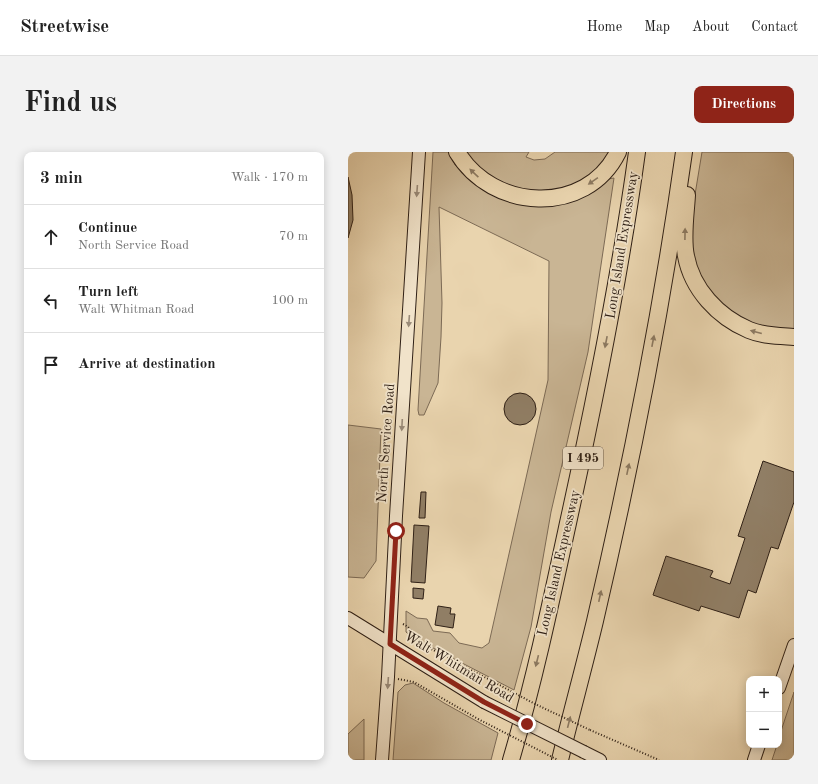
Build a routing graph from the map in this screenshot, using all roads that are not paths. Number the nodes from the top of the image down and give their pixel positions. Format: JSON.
{"nodes":[{"id":1,"x":419,"y":152,"type":"edge"},
{"id":2,"x":457,"y":152,"type":"edge"},
{"id":3,"x":618,"y":152,"type":"edge"},
{"id":4,"x":637,"y":152,"type":"edge"},
{"id":5,"x":684,"y":152,"type":"edge"},
{"id":6,"x":691,"y":152,"type":"edge"},
{"id":7,"x":794,"y":337,"type":"edge"},
{"id":8,"x":348,"y":618,"type":"edge"},
{"id":9,"x":390,"y":644,"type":"junction"},
{"id":10,"x":794,"y":644,"type":"edge"},
{"id":11,"x":782,"y":679,"type":"edge"},
{"id":12,"x":758,"y":748,"type":"edge"},
{"id":13,"x":382,"y":760,"type":"edge"},
{"id":14,"x":511,"y":760,"type":"edge"},
{"id":15,"x":559,"y":760,"type":"edge"},
{"id":16,"x":600,"y":760,"type":"edge"},
{"id":17,"x":754,"y":760,"type":"edge"}],
"edges":[{"from":1,"to":9,"type":"main road","name":"North Service Road","one_way":true},
{"from":3,"to":2,"type":"highway","one_way":true},
{"from":4,"to":14,"type":"highway","name":"Long Island Expressway","number":"I 495","one_way":true},
{"from":15,"to":5,"type":"highway","one_way":true},
{"from":7,"to":6,"type":"highway","one_way":true},
{"from":8,"to":9,"type":"main road","name":"Walt Whitman Road"},
{"from":9,"to":13,"type":"main road","name":"North Service Road","one_way":true},
{"from":9,"to":16,"type":"main road","name":"Walt Whitman Road","bridge":true},
{"from":10,"to":11,"type":"main road"},
{"from":12,"to":17,"type":"main road"}]}
